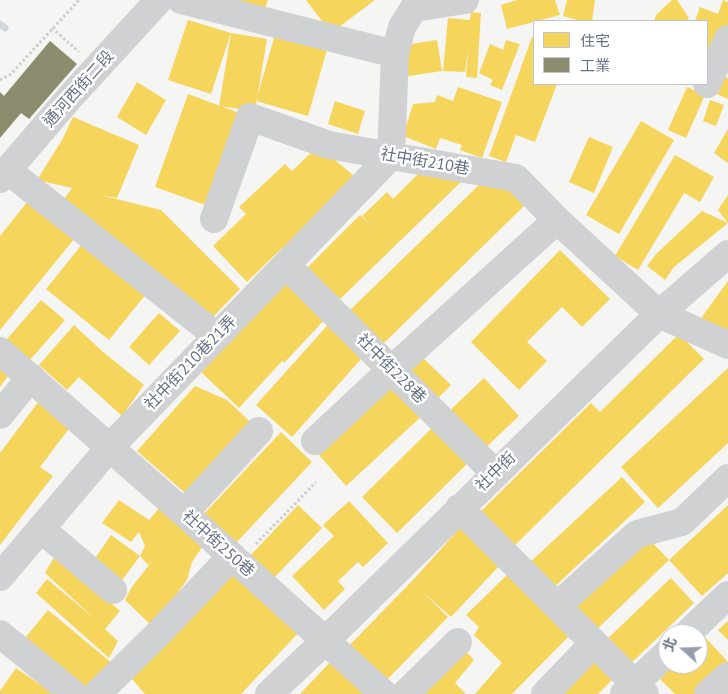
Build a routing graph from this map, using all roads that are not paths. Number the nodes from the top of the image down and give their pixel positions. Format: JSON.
{"nodes":[{"id":1,"x":159,"y":0,"type":"edge"},
{"id":2,"x":181,"y":0,"type":"edge"},
{"id":3,"x":465,"y":0,"type":"edge"},
{"id":4,"x":728,"y":39,"type":"edge"},
{"id":5,"x":395,"y":54,"type":"junction"},
{"id":6,"x":708,"y":82,"type":"edge"},
{"id":7,"x":391,"y":156,"type":"junction"},
{"id":8,"x":4,"y":175,"type":"edge"},
{"id":9,"x":214,"y":220,"type":"dead end"},
{"id":10,"x":557,"y":220,"type":"junction"},
{"id":11,"x":728,"y":254,"type":"edge"},
{"id":12,"x":286,"y":266,"type":"junction"},
{"id":13,"x":659,"y":314,"type":"junction"},
{"id":14,"x":217,"y":336,"type":"junction"},
{"id":15,"x":728,"y":345,"type":"edge"},
{"id":16,"x":0,"y":351,"type":"edge"},
{"id":17,"x":391,"y":370,"type":"junction"},
{"id":18,"x":31,"y":377,"type":"junction"},
{"id":19,"x":0,"y":416,"type":"edge"},
{"id":20,"x":259,"y":431,"type":"dead end"},
{"id":21,"x":315,"y":441,"type":"dead end"},
{"id":22,"x":110,"y":447,"type":"junction"},
{"id":23,"x":495,"y":473,"type":"junction"},
{"id":24,"x":728,"y":478,"type":"edge"},
{"id":25,"x":460,"y":508,"type":"junction"},
{"id":26,"x":184,"y":513,"type":"junction"},
{"id":27,"x":41,"y":529,"type":"junction"},
{"id":28,"x":235,"y":559,"type":"junction"},
{"id":29,"x":0,"y":577,"type":"edge"},
{"id":30,"x":112,"y":590,"type":"dead end"},
{"id":31,"x":728,"y":595,"type":"edge"},
{"id":32,"x":557,"y":606,"type":"junction"},
{"id":33,"x":697,"y":624,"type":"edge"},
{"id":34,"x":0,"y":634,"type":"edge"},
{"id":35,"x":325,"y":641,"type":"junction"},
{"id":36,"x":458,"y":642,"type":"dead end"},
{"id":37,"x":594,"y":643,"type":"junction"},
{"id":38,"x":658,"y":664,"type":"edge"},
{"id":39,"x":728,"y":676,"type":"edge"},
{"id":40,"x":635,"y":690,"type":"edge"},
{"id":41,"x":74,"y":694,"type":"edge"},
{"id":42,"x":97,"y":694,"type":"edge"},
{"id":43,"x":269,"y":694,"type":"edge"},
{"id":44,"x":384,"y":694,"type":"edge"},
{"id":45,"x":405,"y":694,"type":"edge"},
{"id":46,"x":545,"y":694,"type":"edge"},
{"id":47,"x":708,"y":694,"type":"edge"}],
"edges":[{"from":1,"to":8,"type":"street","name":"通河西街二段"},
{"from":2,"to":5,"type":"street"},
{"from":3,"to":5,"type":"street"},
{"from":4,"to":6,"type":"street"},
{"from":5,"to":7,"type":"street"},
{"from":7,"to":9,"type":"street","name":"社中街210巷"},
{"from":7,"to":10,"type":"street","name":"社中街210巷"},
{"from":7,"to":12,"type":"street","name":"社中街210巷21弄"},
{"from":8,"to":14,"type":"street"},
{"from":10,"to":13,"type":"street","name":"社中街210巷"},
{"from":10,"to":17,"type":"street"},
{"from":11,"to":13,"type":"street","name":"社中街"},
{"from":12,"to":14,"type":"street","name":"社中街210巷21弄"},
{"from":12,"to":17,"type":"street","name":"社中街228巷"},
{"from":13,"to":15,"type":"street","name":"社中街210巷"},
{"from":13,"to":23,"type":"street","name":"社中街"},
{"from":14,"to":22,"type":"street","name":"社中街210巷21弄"},
{"from":16,"to":18,"type":"street","name":"社中街250巷"},
{"from":17,"to":21,"type":"street"},
{"from":17,"to":23,"type":"street","name":"社中街228巷"},
{"from":18,"to":19,"type":"street"},
{"from":18,"to":22,"type":"street","name":"社中街250巷"},
{"from":20,"to":26,"type":"street"},
{"from":22,"to":26,"type":"street","name":"社中街250巷"},
{"from":22,"to":27,"type":"street","name":"社中街210巷21弄"},
{"from":23,"to":25,"type":"street","name":"社中街"},
{"from":24,"to":32,"type":"street"},
{"from":25,"to":32,"type":"street"},
{"from":25,"to":35,"type":"street","name":"社中街"},
{"from":26,"to":28,"type":"street","name":"社中街250巷"},
{"from":27,"to":29,"type":"street","name":"社中街210巷21弄"},
{"from":27,"to":30,"type":"street"},
{"from":28,"to":35,"type":"street","name":"社中街250巷"},
{"from":28,"to":42,"type":"street"},
{"from":31,"to":33,"type":"street"},
{"from":32,"to":37,"type":"street"},
{"from":34,"to":41,"type":"street"},
{"from":35,"to":43,"type":"street","name":"社中街"},
{"from":35,"to":44,"type":"street","name":"社中街250巷"},
{"from":36,"to":45,"type":"street"},
{"from":37,"to":40,"type":"street"},
{"from":37,"to":46,"type":"street"},
{"from":38,"to":40,"type":"street"},
{"from":39,"to":47,"type":"street"}]}
